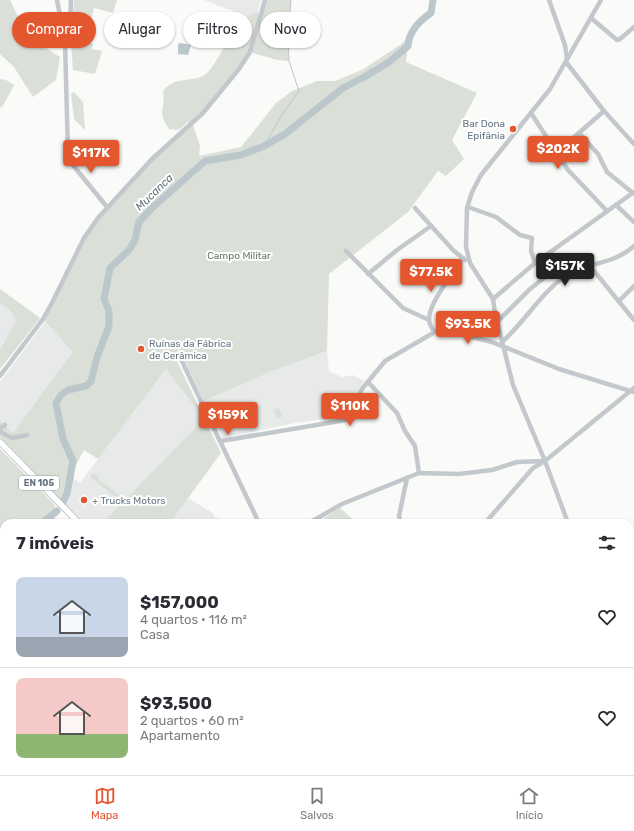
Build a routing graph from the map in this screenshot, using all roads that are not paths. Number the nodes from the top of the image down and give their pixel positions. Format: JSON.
{"nodes":[{"id":1,"x":57,"y":0,"type":"edge"},
{"id":2,"x":71,"y":0,"type":"edge"},
{"id":3,"x":265,"y":0,"type":"edge"},
{"id":4,"x":549,"y":0,"type":"edge"},
{"id":5,"x":601,"y":0,"type":"edge"},
{"id":6,"x":59,"y":12,"type":"edge"},
{"id":7,"x":71,"y":12,"type":"edge"},
{"id":8,"x":591,"y":18,"type":"junction"},
{"id":9,"x":634,"y":27,"type":"edge"},
{"id":10,"x":65,"y":48,"type":"edge"},
{"id":11,"x":72,"y":58,"type":"dead end"},
{"id":12,"x":66,"y":59,"type":"junction"},
{"id":13,"x":567,"y":60,"type":"junction"},
{"id":14,"x":604,"y":111,"type":"junction"},
{"id":15,"x":532,"y":112,"type":"junction"},
{"id":16,"x":579,"y":133,"type":"junction"},
{"id":17,"x":634,"y":144,"type":"edge"},
{"id":18,"x":555,"y":149,"type":"junction"},
{"id":19,"x":633,"y":192,"type":"edge"},
{"id":20,"x":616,"y":204,"type":"junction"},
{"id":21,"x":107,"y":207,"type":"junction"},
{"id":22,"x":468,"y":207,"type":"junction"},
{"id":23,"x":415,"y":208,"type":"dead end"},
{"id":24,"x":607,"y":211,"type":"junction"},
{"id":25,"x":634,"y":222,"type":"edge"},
{"id":26,"x":431,"y":226,"type":"junction"},
{"id":27,"x":634,"y":246,"type":"edge"},
{"id":28,"x":346,"y":252,"type":"dead end"},
{"id":29,"x":463,"y":258,"type":"junction"},
{"id":30,"x":470,"y":263,"type":"junction"},
{"id":31,"x":535,"y":263,"type":"junction"},
{"id":32,"x":590,"y":266,"type":"junction"},
{"id":33,"x":554,"y":270,"type":"junction"},
{"id":34,"x":368,"y":274,"type":"junction"},
{"id":35,"x":564,"y":277,"type":"junction"},
{"id":36,"x":634,"y":286,"type":"edge"},
{"id":37,"x":493,"y":299,"type":"junction"},
{"id":38,"x":619,"y":301,"type":"junction"},
{"id":39,"x":429,"y":320,"type":"junction"},
{"id":40,"x":634,"y":320,"type":"edge"},
{"id":41,"x":497,"y":322,"type":"junction"},
{"id":42,"x":434,"y":331,"type":"junction"},
{"id":43,"x":502,"y":342,"type":"junction"},
{"id":44,"x":503,"y":347,"type":"junction"},
{"id":45,"x":180,"y":357,"type":"dead end"},
{"id":46,"x":0,"y":376,"type":"edge"},
{"id":47,"x":368,"y":382,"type":"junction"},
{"id":48,"x":633,"y":391,"type":"edge"},
{"id":49,"x":5,"y":425,"type":"dead end"},
{"id":50,"x":0,"y":428,"type":"edge"},
{"id":51,"x":0,"y":432,"type":"edge"},
{"id":52,"x":27,"y":435,"type":"dead end"},
{"id":53,"x":221,"y":441,"type":"junction"},
{"id":54,"x":0,"y":442,"type":"edge"},
{"id":55,"x":545,"y":461,"type":"junction"},
{"id":56,"x":419,"y":473,"type":"junction"},
{"id":57,"x":407,"y":478,"type":"junction"},
{"id":58,"x":75,"y":519,"type":"edge"},
{"id":59,"x":257,"y":519,"type":"edge"},
{"id":60,"x":316,"y":519,"type":"edge"},
{"id":61,"x":400,"y":519,"type":"edge"},
{"id":62,"x":488,"y":519,"type":"edge"},
{"id":63,"x":567,"y":519,"type":"edge"}],
"edges":[{"from":1,"to":6,"type":"street"},
{"from":2,"to":7,"type":"street"},
{"from":3,"to":21,"type":"street"},
{"from":4,"to":13,"type":"street"},
{"from":5,"to":8,"type":"street"},
{"from":8,"to":9,"type":"street"},
{"from":8,"to":13,"type":"street"},
{"from":10,"to":12,"type":"street"},
{"from":11,"to":12,"type":"street"},
{"from":12,"to":21,"type":"street"},
{"from":13,"to":14,"type":"street"},
{"from":13,"to":15,"type":"street"},
{"from":14,"to":16,"type":"street"},
{"from":14,"to":17,"type":"street"},
{"from":15,"to":18,"type":"street"},
{"from":15,"to":22,"type":"street"},
{"from":16,"to":18,"type":"street"},
{"from":16,"to":19,"type":"street"},
{"from":18,"to":24,"type":"street"},
{"from":19,"to":20,"type":"street"},
{"from":20,"to":24,"type":"street"},
{"from":20,"to":25,"type":"street"},
{"from":21,"to":46,"type":"street"},
{"from":22,"to":30,"type":"street"},
{"from":22,"to":31,"type":"street"},
{"from":23,"to":26,"type":"street"},
{"from":24,"to":31,"type":"street"},
{"from":26,"to":29,"type":"street"},
{"from":26,"to":34,"type":"street"},
{"from":27,"to":32,"type":"street"},
{"from":28,"to":34,"type":"street"},
{"from":29,"to":30,"type":"street"},
{"from":29,"to":39,"type":"street"},
{"from":30,"to":37,"type":"street"},
{"from":31,"to":33,"type":"street"},
{"from":31,"to":37,"type":"street"},
{"from":32,"to":35,"type":"street"},
{"from":32,"to":38,"type":"street"},
{"from":33,"to":35,"type":"street"},
{"from":33,"to":41,"type":"street"},
{"from":34,"to":39,"type":"street"},
{"from":35,"to":43,"type":"street"},
{"from":36,"to":38,"type":"street"},
{"from":37,"to":41,"type":"street"},
{"from":38,"to":40,"type":"street"},
{"from":39,"to":42,"type":"street"},
{"from":41,"to":43,"type":"street"},
{"from":42,"to":44,"type":"street"},
{"from":42,"to":47,"type":"street"},
{"from":43,"to":44,"type":"street"},
{"from":44,"to":48,"type":"street"},
{"from":44,"to":55,"type":"street"},
{"from":45,"to":53,"type":"street"},
{"from":47,"to":53,"type":"street"},
{"from":47,"to":56,"type":"street"},
{"from":48,"to":55,"type":"street"},
{"from":49,"to":50,"type":"street"},
{"from":51,"to":52,"type":"street"},
{"from":53,"to":59,"type":"street"},
{"from":54,"to":58,"type":"main road","number":"EN 105"},
{"from":55,"to":56,"type":"street"},
{"from":55,"to":62,"type":"street"},
{"from":55,"to":63,"type":"street"},
{"from":56,"to":57,"type":"street"},
{"from":57,"to":60,"type":"street"},
{"from":57,"to":61,"type":"street"}]}
